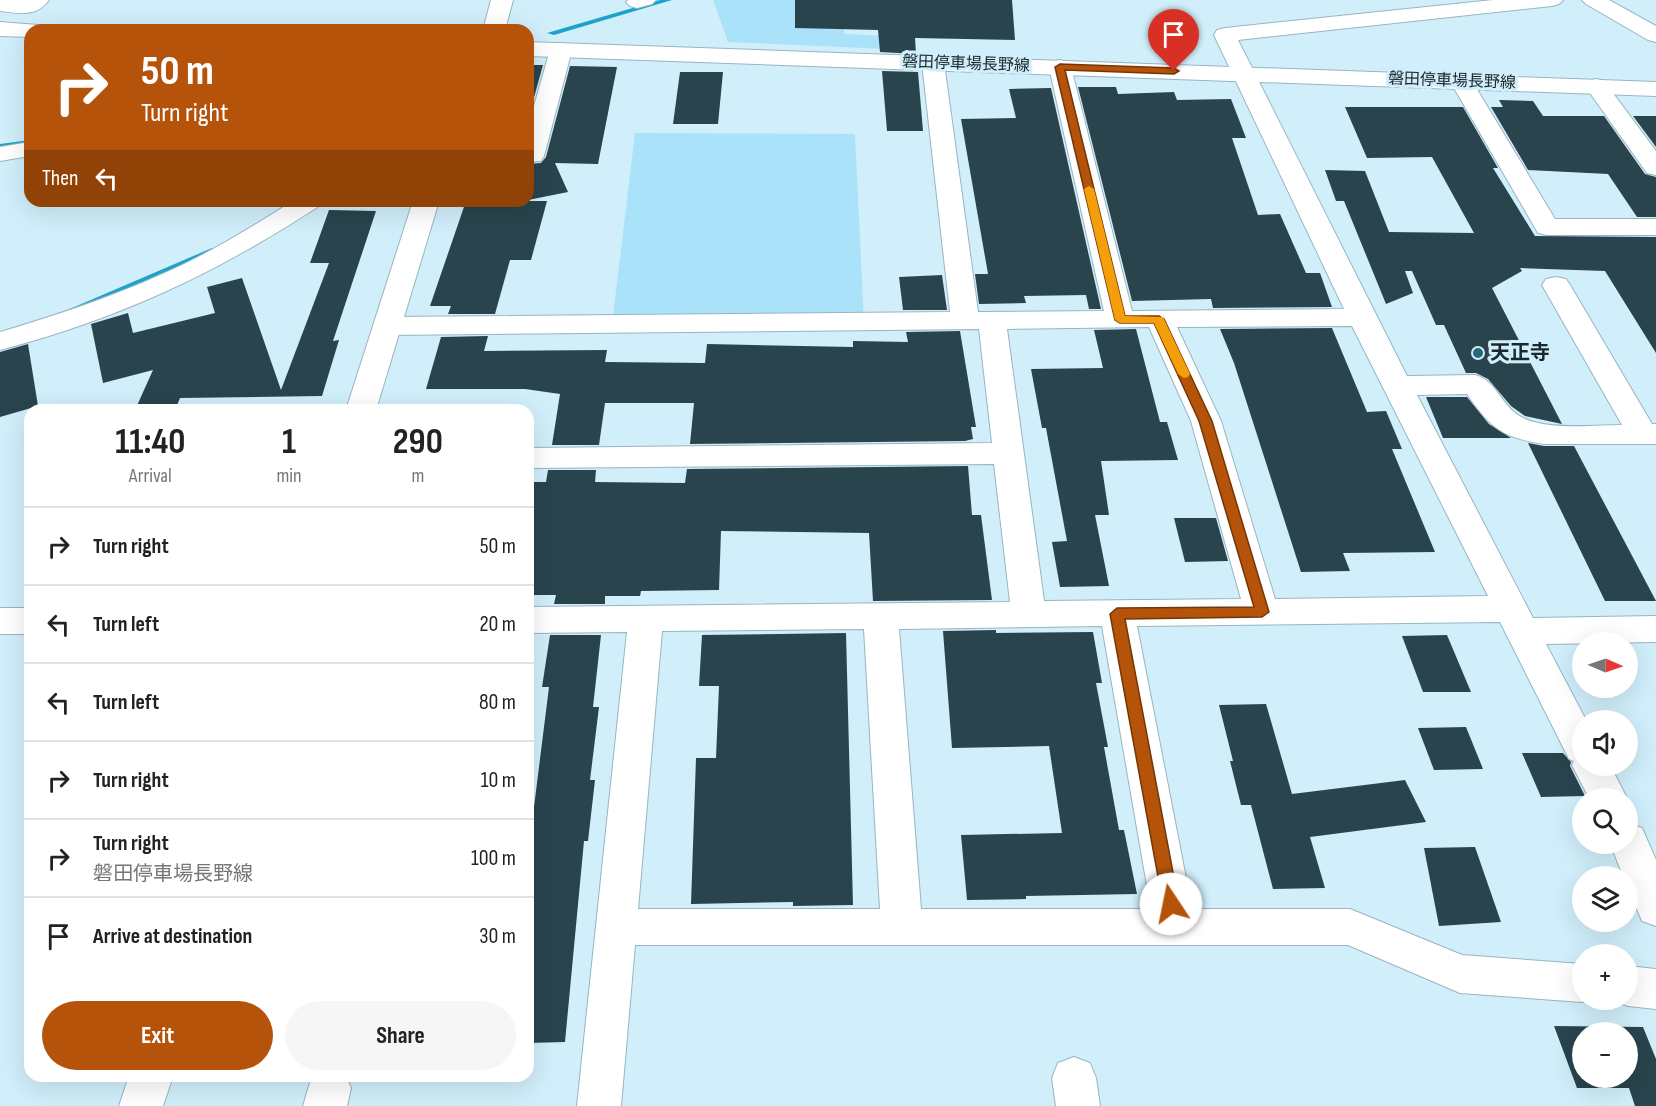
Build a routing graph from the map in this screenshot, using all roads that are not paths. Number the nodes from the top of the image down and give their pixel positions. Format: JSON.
{"nodes":[{"id":1,"x":502,"y":0,"type":"edge"},
{"id":2,"x":1552,"y":0,"type":"edge"},
{"id":3,"x":1593,"y":0,"type":"edge"},
{"id":4,"x":35,"y":3,"type":"edge"},
{"id":5,"x":0,"y":5,"type":"edge"},
{"id":6,"x":32,"y":24,"type":"edge"},
{"id":7,"x":496,"y":24,"type":"edge"},
{"id":8,"x":0,"y":29,"type":"edge"},
{"id":9,"x":24,"y":30,"type":"edge"},
{"id":10,"x":1656,"y":35,"type":"edge"},
{"id":11,"x":534,"y":49,"type":"edge"},
{"id":12,"x":561,"y":50,"type":"junction"},
{"id":13,"x":933,"y":63,"type":"junction"},
{"id":14,"x":1060,"y":67,"type":"junction"},
{"id":15,"x":1243,"y":74,"type":"junction"},
{"id":16,"x":1461,"y":81,"type":"junction"},
{"id":17,"x":1596,"y":86,"type":"junction"},
{"id":18,"x":1656,"y":89,"type":"edge"},
{"id":19,"x":534,"y":149,"type":"edge"},
{"id":20,"x":24,"y":150,"type":"edge"},
{"id":21,"x":0,"y":154,"type":"edge"},
{"id":22,"x":1656,"y":168,"type":"edge"},
{"id":23,"x":301,"y":207,"type":"edge"},
{"id":24,"x":424,"y":207,"type":"edge"},
{"id":25,"x":1656,"y":226,"type":"edge"},
{"id":26,"x":1556,"y":285,"type":"dead end"},
{"id":27,"x":1362,"y":317,"type":"junction"},
{"id":28,"x":1159,"y":319,"type":"junction"},
{"id":29,"x":1120,"y":320,"type":"junction"},
{"id":30,"x":978,"y":321,"type":"junction"},
{"id":31,"x":387,"y":326,"type":"junction"},
{"id":32,"x":0,"y":340,"type":"edge"},
{"id":33,"x":1398,"y":386,"type":"junction"},
{"id":34,"x":363,"y":404,"type":"edge"},
{"id":35,"x":1650,"y":434,"type":"edge"},
{"id":36,"x":1008,"y":453,"type":"junction"},
{"id":37,"x":534,"y":458,"type":"edge"},
{"id":38,"x":1262,"y":612,"type":"junction"},
{"id":39,"x":1117,"y":614,"type":"junction"},
{"id":40,"x":1029,"y":615,"type":"junction"},
{"id":41,"x":881,"y":616,"type":"junction"},
{"id":42,"x":646,"y":619,"type":"junction"},
{"id":43,"x":534,"y":620,"type":"edge"},
{"id":44,"x":1516,"y":620,"type":"junction"},
{"id":45,"x":1656,"y":629,"type":"edge"},
{"id":46,"x":1572,"y":729,"type":"edge"},
{"id":47,"x":1634,"y":854,"type":"edge"},
{"id":48,"x":1656,"y":908,"type":"edge"},
{"id":49,"x":615,"y":927,"type":"junction"},
{"id":50,"x":902,"y":927,"type":"junction"},
{"id":51,"x":1175,"y":927,"type":"junction"},
{"id":52,"x":1572,"y":982,"type":"edge"},
{"id":53,"x":1638,"y":987,"type":"edge"},
{"id":54,"x":1656,"y":988,"type":"edge"},
{"id":55,"x":149,"y":1082,"type":"edge"},
{"id":56,"x":141,"y":1106,"type":"edge"},
{"id":57,"x":599,"y":1106,"type":"edge"}],
"edges":[{"from":1,"to":7,"type":"street"},
{"from":2,"to":15,"type":"street"},
{"from":3,"to":10,"type":"street"},
{"from":4,"to":5,"type":"street"},
{"from":4,"to":6,"type":"street"},
{"from":8,"to":9,"type":"street"},
{"from":11,"to":12,"type":"street","name":"磐田停車場長野線"},
{"from":12,"to":13,"type":"street","name":"磐田停車場長野線"},
{"from":12,"to":19,"type":"street"},
{"from":13,"to":14,"type":"street","name":"磐田停車場長野線"},
{"from":13,"to":30,"type":"street"},
{"from":14,"to":15,"type":"street","name":"磐田停車場長野線"},
{"from":14,"to":29,"type":"street"},
{"from":15,"to":16,"type":"street","name":"磐田停車場長野線"},
{"from":15,"to":27,"type":"street"},
{"from":16,"to":17,"type":"street","name":"磐田停車場長野線"},
{"from":16,"to":25,"type":"street"},
{"from":17,"to":18,"type":"street","name":"磐田停車場長野線"},
{"from":17,"to":22,"type":"street"},
{"from":20,"to":21,"type":"street"},
{"from":23,"to":32,"type":"street"},
{"from":24,"to":31,"type":"street"},
{"from":26,"to":35,"type":"street"},
{"from":27,"to":28,"type":"street"},
{"from":27,"to":33,"type":"street"},
{"from":28,"to":29,"type":"street"},
{"from":28,"to":38,"type":"street"},
{"from":29,"to":30,"type":"street"},
{"from":30,"to":31,"type":"street"},
{"from":30,"to":36,"type":"street"},
{"from":31,"to":34,"type":"street"},
{"from":33,"to":35,"type":"street"},
{"from":33,"to":44,"type":"street"},
{"from":36,"to":37,"type":"street"},
{"from":36,"to":40,"type":"street"},
{"from":38,"to":39,"type":"street"},
{"from":38,"to":44,"type":"street"},
{"from":39,"to":40,"type":"street"},
{"from":39,"to":51,"type":"street"},
{"from":40,"to":41,"type":"street"},
{"from":41,"to":42,"type":"street"},
{"from":41,"to":50,"type":"street"},
{"from":42,"to":43,"type":"street"},
{"from":42,"to":49,"type":"street"},
{"from":44,"to":45,"type":"street"},
{"from":44,"to":46,"type":"street"},
{"from":47,"to":48,"type":"street"},
{"from":49,"to":50,"type":"street"},
{"from":49,"to":57,"type":"street"},
{"from":50,"to":51,"type":"street"},
{"from":51,"to":52,"type":"street"},
{"from":53,"to":54,"type":"street"},
{"from":55,"to":56,"type":"street"}]}
